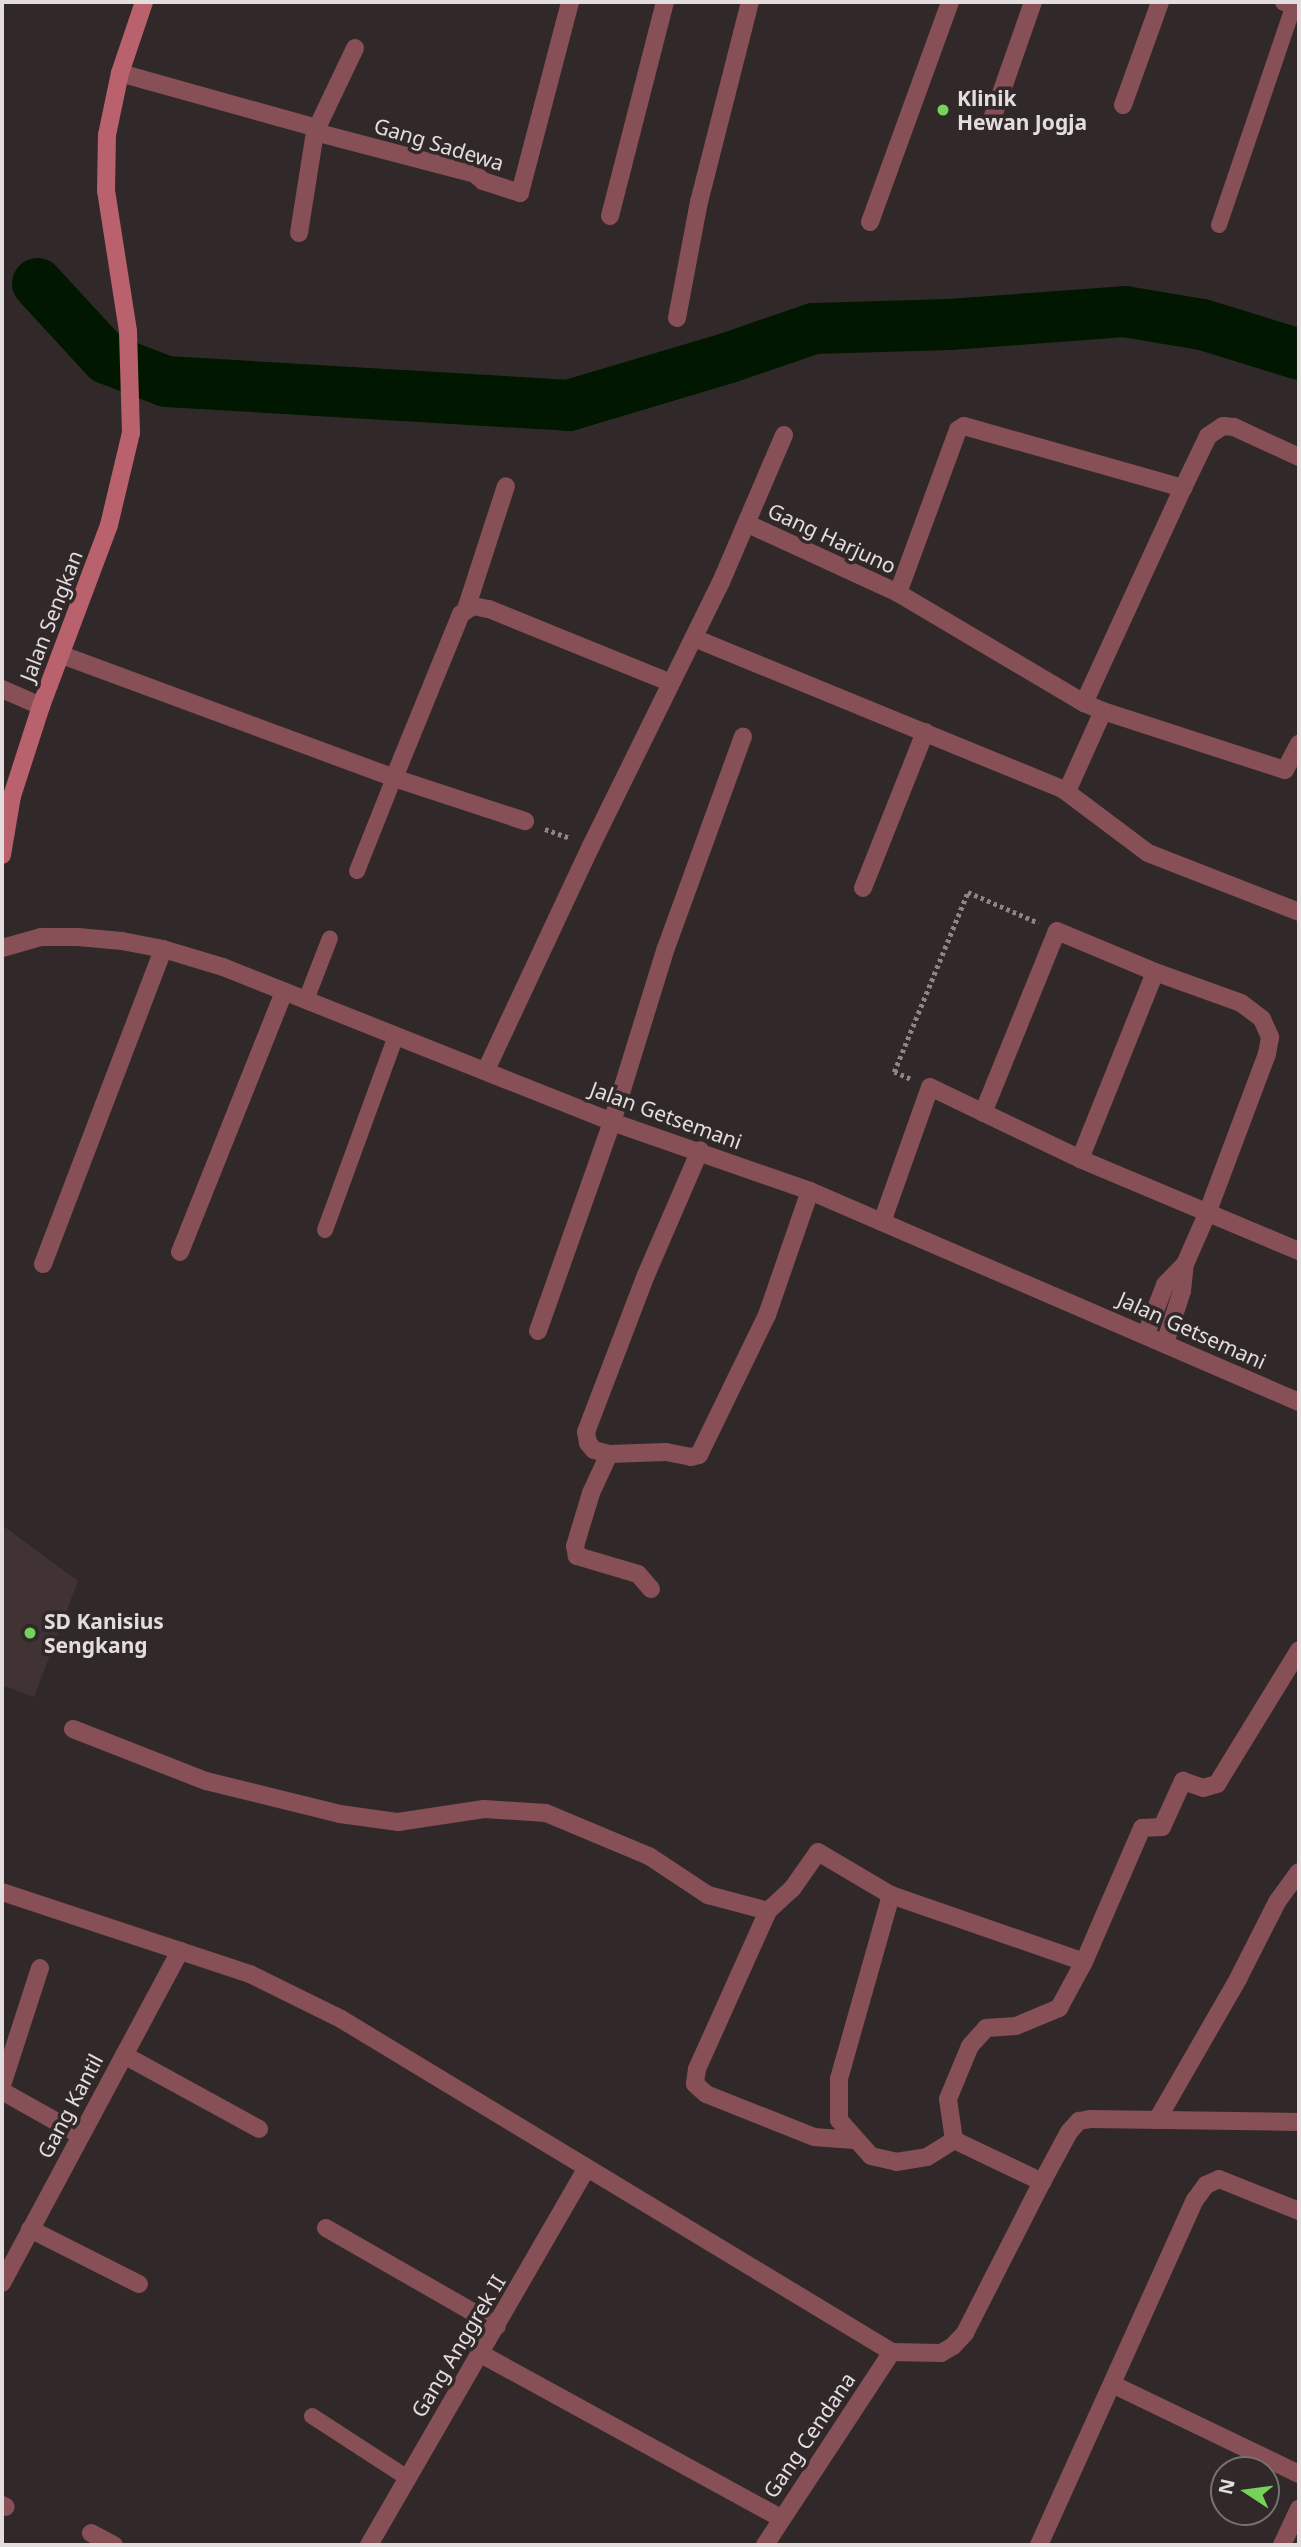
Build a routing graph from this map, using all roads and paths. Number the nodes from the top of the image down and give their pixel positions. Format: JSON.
{"nodes":[{"id":1,"x":144,"y":2,"type":"edge"},
{"id":2,"x":570,"y":2,"type":"edge"},
{"id":3,"x":665,"y":2,"type":"edge"},
{"id":4,"x":750,"y":2,"type":"edge"},
{"id":5,"x":950,"y":2,"type":"edge"},
{"id":6,"x":1033,"y":2,"type":"edge"},
{"id":7,"x":1160,"y":2,"type":"edge"},
{"id":8,"x":1292,"y":5,"type":"edge"},
{"id":9,"x":355,"y":48,"type":"dead end"},
{"id":10,"x":120,"y":73,"type":"junction"},
{"id":11,"x":1123,"y":105,"type":"dead end"},
{"id":12,"x":991,"y":122,"type":"dead end"},
{"id":13,"x":316,"y":130,"type":"junction"},
{"id":14,"x":610,"y":216,"type":"dead end"},
{"id":15,"x":870,"y":222,"type":"dead end"},
{"id":16,"x":1219,"y":225,"type":"dead end"},
{"id":17,"x":299,"y":233,"type":"dead end"},
{"id":18,"x":677,"y":318,"type":"dead end"},
{"id":19,"x":783,"y":435,"type":"dead end"},
{"id":20,"x":1299,"y":457,"type":"edge"},
{"id":21,"x":506,"y":486,"type":"dead end"},
{"id":22,"x":1184,"y":488,"type":"junction"},
{"id":23,"x":748,"y":524,"type":"junction"},
{"id":24,"x":898,"y":593,"type":"junction"},
{"id":25,"x":466,"y":609,"type":"junction"},
{"id":26,"x":694,"y":638,"type":"junction"},
{"id":27,"x":62,"y":655,"type":"junction"},
{"id":28,"x":671,"y":683,"type":"junction"},
{"id":29,"x":2,"y":689,"type":"edge"},
{"id":30,"x":1084,"y":703,"type":"junction"},
{"id":31,"x":40,"y":706,"type":"junction"},
{"id":32,"x":1103,"y":711,"type":"junction"},
{"id":33,"x":925,"y":732,"type":"junction"},
{"id":34,"x":743,"y":737,"type":"dead end"},
{"id":35,"x":1299,"y":744,"type":"edge"},
{"id":36,"x":1292,"y":774,"type":"edge"},
{"id":37,"x":394,"y":778,"type":"junction"},
{"id":38,"x":1064,"y":790,"type":"junction"},
{"id":39,"x":525,"y":821,"type":"joint"},
{"id":40,"x":591,"y":846,"type":"junction"},
{"id":41,"x":2,"y":855,"type":"edge"},
{"id":42,"x":357,"y":871,"type":"dead end"},
{"id":43,"x":863,"y":888,"type":"dead end"},
{"id":44,"x":1299,"y":912,"type":"edge"},
{"id":45,"x":1057,"y":931,"type":"junction"},
{"id":46,"x":330,"y":938,"type":"dead end"},
{"id":47,"x":2,"y":948,"type":"edge"},
{"id":48,"x":163,"y":949,"type":"junction"},
{"id":49,"x":1155,"y":972,"type":"junction"},
{"id":50,"x":284,"y":992,"type":"junction"},
{"id":51,"x":306,"y":1000,"type":"junction"},
{"id":52,"x":396,"y":1036,"type":"junction"},
{"id":53,"x":486,"y":1070,"type":"junction"},
{"id":54,"x":930,"y":1087,"type":"junction"},
{"id":55,"x":983,"y":1113,"type":"junction"},
{"id":56,"x":612,"y":1122,"type":"junction"},
{"id":57,"x":700,"y":1150,"type":"junction"},
{"id":58,"x":1080,"y":1159,"type":"junction"},
{"id":59,"x":810,"y":1191,"type":"junction"},
{"id":60,"x":1207,"y":1214,"type":"junction"},
{"id":61,"x":882,"y":1222,"type":"junction"},
{"id":62,"x":326,"y":1230,"type":"dead end"},
{"id":63,"x":1299,"y":1251,"type":"edge"},
{"id":64,"x":180,"y":1252,"type":"dead end"},
{"id":65,"x":44,"y":1264,"type":"dead end"},
{"id":66,"x":1185,"y":1264,"type":"junction"},
{"id":67,"x":538,"y":1331,"type":"dead end"},
{"id":68,"x":1146,"y":1334,"type":"junction"},
{"id":69,"x":1165,"y":1343,"type":"junction"},
{"id":70,"x":1299,"y":1402,"type":"edge"},
{"id":71,"x":610,"y":1454,"type":"junction"},
{"id":72,"x":651,"y":1589,"type":"dead end"},
{"id":73,"x":1299,"y":1650,"type":"edge"},
{"id":74,"x":73,"y":1729,"type":"dead end"},
{"id":75,"x":1299,"y":1872,"type":"edge"},
{"id":76,"x":2,"y":1892,"type":"edge"},
{"id":77,"x":891,"y":1895,"type":"junction"},
{"id":78,"x":768,"y":1911,"type":"junction"},
{"id":79,"x":180,"y":1951,"type":"junction"},
{"id":80,"x":1084,"y":1962,"type":"junction"},
{"id":81,"x":40,"y":1968,"type":"dead end"},
{"id":82,"x":124,"y":2055,"type":"junction"},
{"id":83,"x":2,"y":2085,"type":"edge"},
{"id":84,"x":2,"y":2091,"type":"edge"},
{"id":85,"x":1157,"y":2120,"type":"junction"},
{"id":86,"x":1299,"y":2122,"type":"edge"},
{"id":87,"x":259,"y":2129,"type":"dead end"},
{"id":88,"x":80,"y":2135,"type":"junction"},
{"id":89,"x":854,"y":2140,"type":"junction"},
{"id":90,"x":954,"y":2140,"type":"junction"},
{"id":91,"x":586,"y":2169,"type":"junction"},
{"id":92,"x":1042,"y":2182,"type":"junction"},
{"id":93,"x":1299,"y":2211,"type":"edge"},
{"id":94,"x":326,"y":2228,"type":"dead end"},
{"id":95,"x":30,"y":2229,"type":"junction"},
{"id":96,"x":2,"y":2283,"type":"edge"},
{"id":97,"x":139,"y":2284,"type":"dead end"},
{"id":98,"x":497,"y":2326,"type":"junction"},
{"id":99,"x":892,"y":2352,"type":"junction"},
{"id":100,"x":481,"y":2354,"type":"junction"},
{"id":101,"x":1114,"y":2385,"type":"junction"},
{"id":102,"x":312,"y":2416,"type":"dead end"},
{"id":103,"x":1299,"y":2474,"type":"edge"},
{"id":104,"x":406,"y":2477,"type":"junction"},
{"id":105,"x":1299,"y":2509,"type":"edge"},
{"id":106,"x":780,"y":2518,"type":"junction"},
{"id":107,"x":91,"y":2533,"type":"dead end"},
{"id":108,"x":114,"y":2545,"type":"edge"},
{"id":109,"x":369,"y":2545,"type":"edge"},
{"id":110,"x":765,"y":2545,"type":"edge"},
{"id":111,"x":1039,"y":2545,"type":"edge"},
{"id":112,"x":1282,"y":2545,"type":"edge"}],
"edges":[{"from":1,"to":10,"type":"main road"},
{"from":2,"to":13,"type":"street","name":"Gang Sadewa"},
{"from":3,"to":14,"type":"street"},
{"from":4,"to":18,"type":"street"},
{"from":5,"to":15,"type":"street"},
{"from":6,"to":12,"type":"street"},
{"from":7,"to":11,"type":"street"},
{"from":8,"to":16,"type":"lane"},
{"from":9,"to":13,"type":"street"},
{"from":10,"to":13,"type":"street","name":"Gang Sadewa"},
{"from":10,"to":27,"type":"main road","name":"Jalan Sengkan"},
{"from":13,"to":17,"type":"street"},
{"from":19,"to":23,"type":"street"},
{"from":20,"to":22,"type":"street"},
{"from":21,"to":25,"type":"street"},
{"from":22,"to":24,"type":"street"},
{"from":22,"to":30,"type":"street"},
{"from":23,"to":24,"type":"street","name":"Gang Harjuno"},
{"from":23,"to":26,"type":"street"},
{"from":24,"to":30,"type":"street","name":"Gang Harjuno"},
{"from":25,"to":28,"type":"street"},
{"from":25,"to":37,"type":"street"},
{"from":26,"to":28,"type":"street"},
{"from":26,"to":33,"type":"street"},
{"from":27,"to":31,"type":"main road","name":"Jalan Sengkan"},
{"from":27,"to":37,"type":"street"},
{"from":28,"to":40,"type":"street"},
{"from":29,"to":31,"type":"street"},
{"from":30,"to":32,"type":"street","name":"Gang Harjuno"},
{"from":31,"to":41,"type":"main road","name":"Jalan Sengkan"},
{"from":32,"to":36,"type":"street","name":"Gang Harjuno"},
{"from":32,"to":38,"type":"street"},
{"from":33,"to":38,"type":"street"},
{"from":33,"to":43,"type":"street"},
{"from":34,"to":56,"type":"street"},
{"from":35,"to":36,"type":"street"},
{"from":37,"to":39,"type":"street"},
{"from":37,"to":42,"type":"lane"},
{"from":38,"to":44,"type":"street"},
{"from":39,"to":40,"type":"path"},
{"from":40,"to":53,"type":"street"},
{"from":45,"to":49,"type":"street"},
{"from":45,"to":54,"type":"path"},
{"from":45,"to":55,"type":"street"},
{"from":46,"to":51,"type":"lane"},
{"from":47,"to":48,"type":"street","name":"Jalan Getsemani"},
{"from":48,"to":50,"type":"street","name":"Jalan Getsemani"},
{"from":48,"to":65,"type":"street"},
{"from":49,"to":58,"type":"street"},
{"from":49,"to":60,"type":"street"},
{"from":50,"to":51,"type":"street","name":"Jalan Getsemani"},
{"from":50,"to":64,"type":"street"},
{"from":51,"to":52,"type":"street","name":"Jalan Getsemani"},
{"from":52,"to":53,"type":"street","name":"Jalan Getsemani"},
{"from":52,"to":62,"type":"lane"},
{"from":53,"to":56,"type":"street","name":"Jalan Getsemani"},
{"from":54,"to":55,"type":"street"},
{"from":54,"to":61,"type":"street"},
{"from":55,"to":58,"type":"street"},
{"from":56,"to":57,"type":"street","name":"Jalan Getsemani"},
{"from":56,"to":67,"type":"street"},
{"from":57,"to":59,"type":"street","name":"Jalan Getsemani"},
{"from":57,"to":71,"type":"street"},
{"from":58,"to":60,"type":"street"},
{"from":59,"to":61,"type":"street","name":"Jalan Getsemani"},
{"from":59,"to":71,"type":"street"},
{"from":60,"to":63,"type":"street"},
{"from":60,"to":66,"type":"street"},
{"from":61,"to":68,"type":"street","name":"Jalan Getsemani"},
{"from":66,"to":68,"type":"street"},
{"from":66,"to":69,"type":"street"},
{"from":68,"to":69,"type":"street","name":"Jalan Getsemani"},
{"from":69,"to":70,"type":"street","name":"Jalan Getsemani"},
{"from":71,"to":72,"type":"street"},
{"from":73,"to":80,"type":"street"},
{"from":74,"to":78,"type":"street"},
{"from":75,"to":85,"type":"street"},
{"from":76,"to":79,"type":"street"},
{"from":77,"to":78,"type":"street"},
{"from":77,"to":80,"type":"street"},
{"from":77,"to":89,"type":"street"},
{"from":78,"to":89,"type":"street"},
{"from":79,"to":82,"type":"street","name":"Gang Kantil"},
{"from":79,"to":91,"type":"street"},
{"from":80,"to":90,"type":"street"},
{"from":81,"to":83,"type":"street"},
{"from":82,"to":87,"type":"street"},
{"from":82,"to":88,"type":"street","name":"Gang Kantil"},
{"from":84,"to":88,"type":"street"},
{"from":85,"to":86,"type":"street"},
{"from":85,"to":92,"type":"street"},
{"from":88,"to":95,"type":"street","name":"Gang Kantil"},
{"from":89,"to":90,"type":"street"},
{"from":90,"to":92,"type":"street"},
{"from":91,"to":98,"type":"street","name":"Gang Anggrek II"},
{"from":91,"to":99,"type":"street"},
{"from":92,"to":99,"type":"street"},
{"from":93,"to":101,"type":"street"},
{"from":94,"to":98,"type":"street"},
{"from":95,"to":96,"type":"street","name":"Gang Kantil"},
{"from":95,"to":97,"type":"street"},
{"from":98,"to":100,"type":"street","name":"Gang Anggrek II"},
{"from":99,"to":106,"type":"street","name":"Gang Cendana"},
{"from":100,"to":104,"type":"street","name":"Gang Anggrek II"},
{"from":100,"to":106,"type":"street"},
{"from":101,"to":103,"type":"street"},
{"from":101,"to":111,"type":"street"},
{"from":102,"to":104,"type":"lane"},
{"from":104,"to":109,"type":"street","name":"Gang Anggrek II"},
{"from":105,"to":112,"type":"street"},
{"from":106,"to":110,"type":"street","name":"Gang Cendana"},
{"from":107,"to":108,"type":"street"}]}
